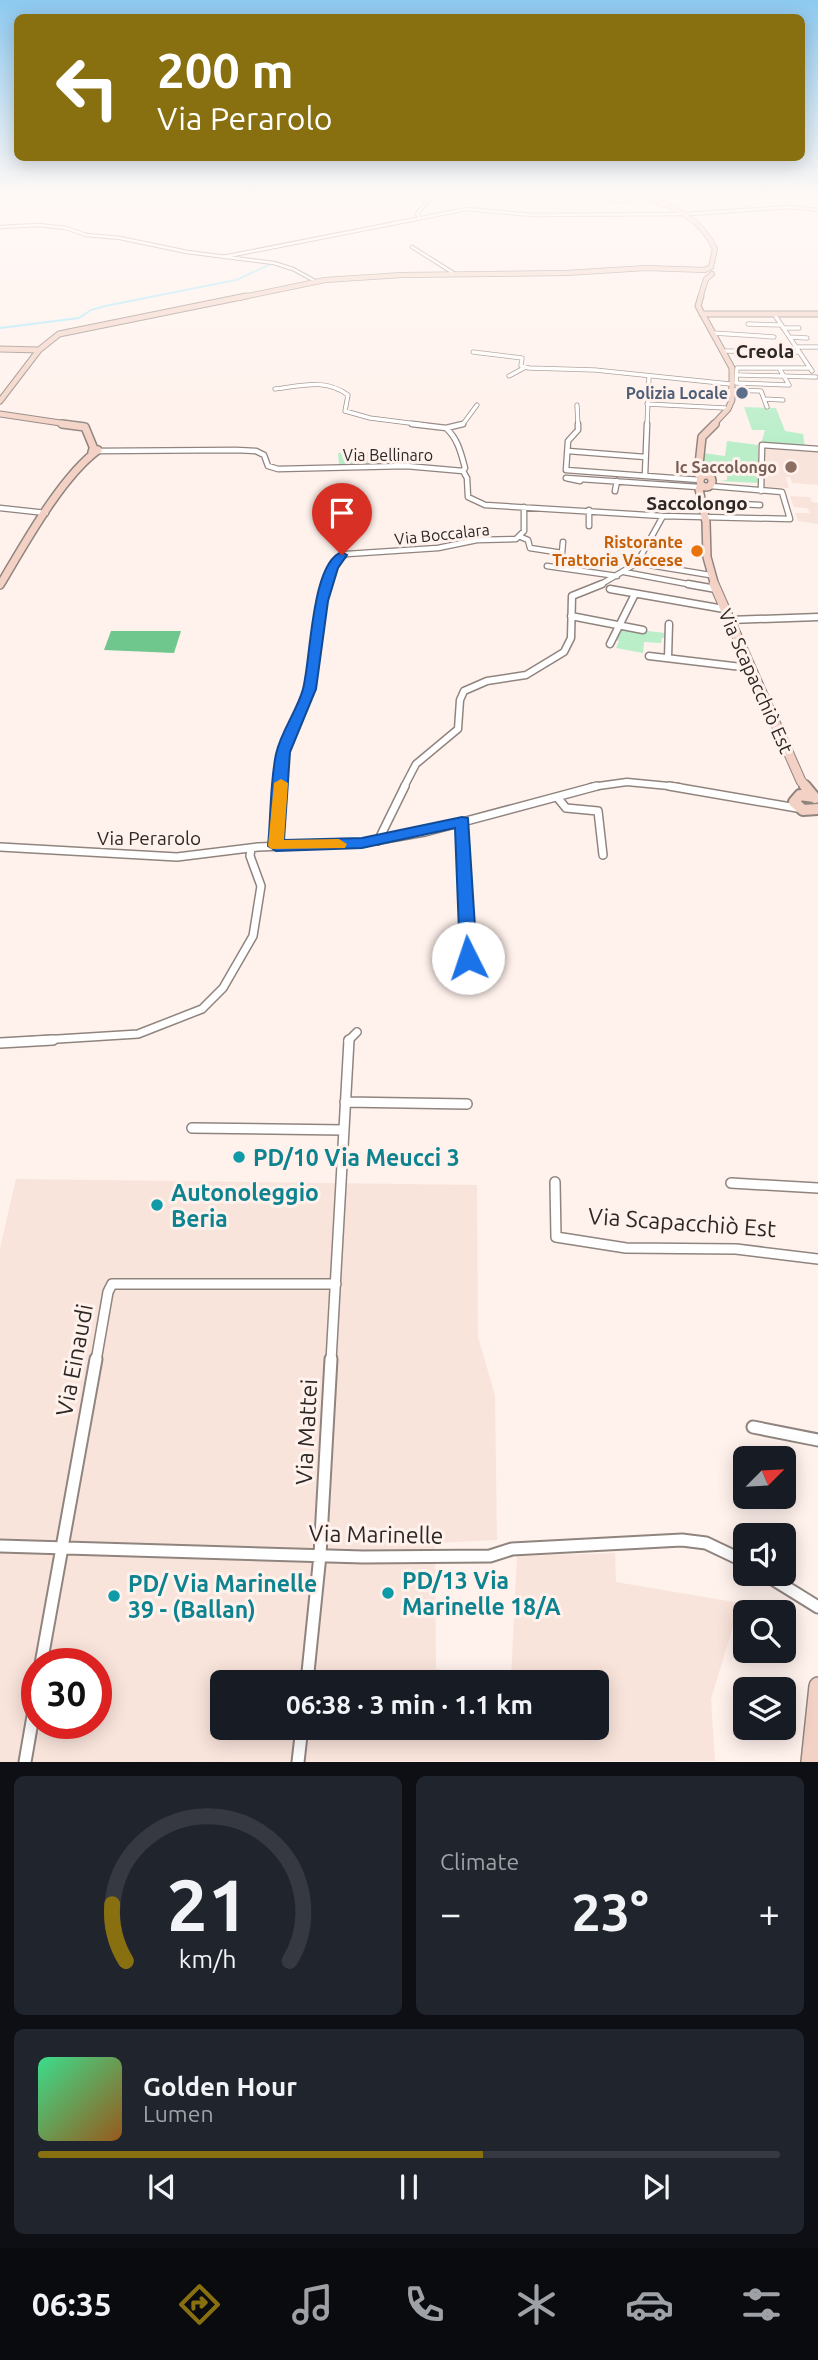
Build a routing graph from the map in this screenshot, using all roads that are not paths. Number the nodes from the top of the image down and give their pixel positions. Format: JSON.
{"nodes":[{"id":1,"x":310,"y":278,"type":"edge"},
{"id":2,"x":371,"y":278,"type":"edge"},
{"id":3,"x":706,"y":278,"type":"edge"},
{"id":4,"x":315,"y":281,"type":"junction"},
{"id":5,"x":702,"y":314,"type":"junction"},
{"id":6,"x":774,"y":314,"type":"junction"},
{"id":7,"x":818,"y":314,"type":"edge"},
{"id":8,"x":748,"y":324,"type":"dead end"},
{"id":9,"x":782,"y":327,"type":"junction"},
{"id":10,"x":799,"y":328,"type":"dead end"},
{"id":11,"x":713,"y":333,"type":"junction"},
{"id":12,"x":774,"y":337,"type":"dead end"},
{"id":13,"x":789,"y":337,"type":"junction"},
{"id":14,"x":807,"y":338,"type":"dead end"},
{"id":15,"x":761,"y":346,"type":"dead end"},
{"id":16,"x":796,"y":347,"type":"junction"},
{"id":17,"x":818,"y":347,"type":"edge"},
{"id":18,"x":0,"y":349,"type":"edge"},
{"id":19,"x":39,"y":351,"type":"junction"},
{"id":20,"x":723,"y":351,"type":"junction"},
{"id":21,"x":473,"y":352,"type":"dead end"},
{"id":22,"x":765,"y":352,"type":"junction"},
{"id":23,"x":799,"y":352,"type":"junction"},
{"id":24,"x":768,"y":357,"type":"dead end"},
{"id":25,"x":525,"y":368,"type":"junction"},
{"id":26,"x":779,"y":368,"type":"junction"},
{"id":27,"x":810,"y":368,"type":"junction"},
{"id":28,"x":509,"y":376,"type":"dead end"},
{"id":29,"x":649,"y":377,"type":"junction"},
{"id":30,"x":785,"y":377,"type":"junction"},
{"id":31,"x":816,"y":377,"type":"edge"},
{"id":32,"x":734,"y":380,"type":"junction"},
{"id":33,"x":275,"y":389,"type":"dead end"},
{"id":34,"x":764,"y":399,"type":"junction"},
{"id":35,"x":783,"y":400,"type":"dead end"},
{"id":36,"x":0,"y":401,"type":"edge"},
{"id":37,"x":647,"y":404,"type":"junction"},
{"id":38,"x":477,"y":405,"type":"dead end"},
{"id":39,"x":576,"y":405,"type":"dead end"},
{"id":40,"x":767,"y":407,"type":"dead end"},
{"id":41,"x":725,"y":410,"type":"junction"},
{"id":42,"x":0,"y":414,"type":"edge"},
{"id":43,"x":446,"y":428,"type":"junction"},
{"id":44,"x":818,"y":449,"type":"edge"},
{"id":45,"x":95,"y":451,"type":"junction"},
{"id":46,"x":568,"y":451,"type":"junction"},
{"id":47,"x":645,"y":457,"type":"junction"},
{"id":48,"x":463,"y":471,"type":"junction"},
{"id":49,"x":571,"y":471,"type":"junction"},
{"id":50,"x":644,"y":472,"type":"junction"},
{"id":51,"x":581,"y":479,"type":"junction"},
{"id":52,"x":617,"y":481,"type":"junction"},
{"id":53,"x":700,"y":482,"type":"junction"},
{"id":54,"x":711,"y":486,"type":"joint"},
{"id":55,"x":577,"y":488,"type":"dead end"},
{"id":56,"x":761,"y":488,"type":"junction"},
{"id":57,"x":615,"y":491,"type":"dead end"},
{"id":58,"x":701,"y":502,"type":"junction"},
{"id":59,"x":760,"y":505,"type":"dead end"},
{"id":60,"x":524,"y":507,"type":"junction"},
{"id":61,"x":0,"y":508,"type":"edge"},
{"id":62,"x":589,"y":510,"type":"junction"},
{"id":63,"x":46,"y":513,"type":"junction"},
{"id":64,"x":663,"y":516,"type":"junction"},
{"id":65,"x":705,"y":517,"type":"junction"},
{"id":66,"x":589,"y":526,"type":"dead end"},
{"id":67,"x":521,"y":537,"type":"junction"},
{"id":68,"x":563,"y":542,"type":"dead end"},
{"id":69,"x":637,"y":563,"type":"junction"},
{"id":70,"x":547,"y":566,"type":"dead end"},
{"id":71,"x":624,"y":572,"type":"junction"},
{"id":72,"x":618,"y":576,"type":"junction"},
{"id":73,"x":713,"y":581,"type":"junction"},
{"id":74,"x":0,"y":585,"type":"edge"},
{"id":75,"x":610,"y":589,"type":"dead end"},
{"id":76,"x":635,"y":594,"type":"junction"},
{"id":77,"x":724,"y":609,"type":"junction"},
{"id":78,"x":571,"y":616,"type":"junction"},
{"id":79,"x":818,"y":617,"type":"edge"},
{"id":80,"x":729,"y":620,"type":"junction"},
{"id":81,"x":669,"y":624,"type":"dead end"},
{"id":82,"x":620,"y":625,"type":"junction"},
{"id":83,"x":642,"y":630,"type":"dead end"},
{"id":84,"x":610,"y":644,"type":"dead end"},
{"id":85,"x":649,"y":656,"type":"dead end"},
{"id":86,"x":668,"y":658,"type":"junction"},
{"id":87,"x":750,"y":667,"type":"junction"},
{"id":88,"x":801,"y":781,"type":"junction"},
{"id":89,"x":557,"y":797,"type":"junction"},
{"id":90,"x":796,"y":797,"type":"junction"},
{"id":91,"x":816,"y":799,"type":"edge"},
{"id":92,"x":777,"y":803,"type":"junction"},
{"id":93,"x":801,"y":809,"type":"junction"},
{"id":94,"x":816,"y":814,"type":"edge"},
{"id":95,"x":462,"y":822,"type":"junction"},
{"id":96,"x":378,"y":841,"type":"junction"},
{"id":97,"x":276,"y":846,"type":"junction"},
{"id":98,"x":0,"y":847,"type":"edge"},
{"id":99,"x":251,"y":848,"type":"junction"},
{"id":100,"x":603,"y":855,"type":"dead end"},
{"id":101,"x":474,"y":986,"type":"dead end"},
{"id":102,"x":357,"y":1032,"type":"dead end"},
{"id":103,"x":0,"y":1042,"type":"edge"},
{"id":104,"x":345,"y":1102,"type":"junction"},
{"id":105,"x":467,"y":1104,"type":"dead end"},
{"id":106,"x":192,"y":1128,"type":"dead end"},
{"id":107,"x":344,"y":1130,"type":"junction"},
{"id":108,"x":555,"y":1182,"type":"dead end"},
{"id":109,"x":731,"y":1183,"type":"dead end"},
{"id":110,"x":818,"y":1188,"type":"edge"},
{"id":111,"x":818,"y":1258,"type":"edge"},
{"id":112,"x":336,"y":1284,"type":"junction"},
{"id":113,"x":753,"y":1427,"type":"dead end"},
{"id":114,"x":818,"y":1440,"type":"edge"},
{"id":115,"x":0,"y":1546,"type":"edge"},
{"id":116,"x":60,"y":1549,"type":"junction"},
{"id":117,"x":320,"y":1555,"type":"junction"},
{"id":118,"x":733,"y":1556,"type":"edge"},
{"id":119,"x":784,"y":1586,"type":"edge"},
{"id":120,"x":818,"y":1607,"type":"edge"},
{"id":121,"x":44,"y":1648,"type":"edge"},
{"id":122,"x":308,"y":1670,"type":"edge"},
{"id":123,"x":818,"y":1686,"type":"edge"},
{"id":124,"x":30,"y":1739,"type":"edge"},
{"id":125,"x":301,"y":1740,"type":"edge"},
{"id":126,"x":26,"y":1762,"type":"edge"},
{"id":127,"x":298,"y":1762,"type":"edge"},
{"id":128,"x":810,"y":1762,"type":"edge"}],
"edges":[{"from":1,"to":4,"type":"street"},
{"from":2,"to":4,"type":"street"},
{"from":3,"to":5,"type":"street"},
{"from":4,"to":19,"type":"street"},
{"from":5,"to":6,"type":"street"},
{"from":5,"to":11,"type":"street"},
{"from":6,"to":7,"type":"street"},
{"from":6,"to":9,"type":"street"},
{"from":8,"to":9,"type":"street"},
{"from":9,"to":10,"type":"street"},
{"from":9,"to":13,"type":"street"},
{"from":11,"to":12,"type":"street"},
{"from":11,"to":20,"type":"street"},
{"from":13,"to":14,"type":"street"},
{"from":13,"to":16,"type":"street"},
{"from":15,"to":22,"type":"street"},
{"from":16,"to":17,"type":"street"},
{"from":16,"to":23,"type":"street"},
{"from":18,"to":19,"type":"street"},
{"from":19,"to":36,"type":"street"},
{"from":20,"to":22,"type":"street"},
{"from":20,"to":32,"type":"street"},
{"from":21,"to":25,"type":"street"},
{"from":22,"to":23,"type":"street"},
{"from":22,"to":24,"type":"street"},
{"from":23,"to":27,"type":"street"},
{"from":25,"to":28,"type":"street"},
{"from":25,"to":29,"type":"street"},
{"from":26,"to":27,"type":"street"},
{"from":26,"to":30,"type":"street"},
{"from":26,"to":32,"type":"street"},
{"from":27,"to":31,"type":"street"},
{"from":29,"to":32,"type":"street"},
{"from":29,"to":37,"type":"street"},
{"from":30,"to":31,"type":"street"},
{"from":30,"to":32,"type":"street"},
{"from":30,"to":32,"type":"street"},
{"from":32,"to":34,"type":"street"},
{"from":32,"to":41,"type":"street"},
{"from":33,"to":43,"type":"street"},
{"from":34,"to":35,"type":"street"},
{"from":34,"to":40,"type":"street"},
{"from":37,"to":41,"type":"street"},
{"from":37,"to":47,"type":"street"},
{"from":38,"to":43,"type":"street"},
{"from":39,"to":46,"type":"street"},
{"from":41,"to":53,"type":"street","name":"Via Scapacchiò Est"},
{"from":42,"to":45,"type":"street"},
{"from":43,"to":48,"type":"street"},
{"from":44,"to":56,"type":"street"},
{"from":45,"to":48,"type":"street","name":"Via Bellinaro"},
{"from":45,"to":63,"type":"street"},
{"from":46,"to":47,"type":"street"},
{"from":46,"to":49,"type":"street"},
{"from":47,"to":50,"type":"street"},
{"from":48,"to":60,"type":"street"},
{"from":49,"to":50,"type":"street"},
{"from":49,"to":51,"type":"street"},
{"from":50,"to":53,"type":"street"},
{"from":51,"to":52,"type":"street"},
{"from":51,"to":55,"type":"street"},
{"from":52,"to":53,"type":"street"},
{"from":52,"to":57,"type":"street"},
{"from":53,"to":54,"type":"street"},
{"from":53,"to":58,"type":"street","name":"Via Scapacchiò Est"},
{"from":54,"to":56,"type":"street"},
{"from":56,"to":65,"type":"street"},
{"from":58,"to":59,"type":"street"},
{"from":58,"to":65,"type":"street","name":"Via Scapacchiò Est"},
{"from":60,"to":62,"type":"street"},
{"from":60,"to":67,"type":"street"},
{"from":61,"to":63,"type":"street"},
{"from":62,"to":64,"type":"street"},
{"from":62,"to":66,"type":"street"},
{"from":63,"to":74,"type":"street"},
{"from":64,"to":65,"type":"street"},
{"from":64,"to":69,"type":"street"},
{"from":65,"to":73,"type":"street","name":"Via Scapacchiò Est"},
{"from":67,"to":68,"type":"street"},
{"from":67,"to":97,"type":"street","name":"Via Boccalara"},
{"from":69,"to":71,"type":"street"},
{"from":69,"to":73,"type":"street"},
{"from":70,"to":72,"type":"street"},
{"from":71,"to":72,"type":"street"},
{"from":71,"to":73,"type":"street"},
{"from":72,"to":78,"type":"street"},
{"from":73,"to":77,"type":"street","name":"Via Scapacchiò Est"},
{"from":75,"to":76,"type":"street"},
{"from":76,"to":77,"type":"street"},
{"from":76,"to":82,"type":"street"},
{"from":77,"to":80,"type":"street","name":"Via Scapacchiò Est"},
{"from":78,"to":82,"type":"street"},
{"from":78,"to":96,"type":"street"},
{"from":79,"to":80,"type":"street"},
{"from":80,"to":87,"type":"street","name":"Via Scapacchiò Est"},
{"from":81,"to":86,"type":"street"},
{"from":82,"to":83,"type":"street"},
{"from":82,"to":84,"type":"street"},
{"from":85,"to":86,"type":"street"},
{"from":86,"to":87,"type":"street"},
{"from":87,"to":88,"type":"street","name":"Via Scapacchiò Est"},
{"from":88,"to":90,"type":"street"},
{"from":88,"to":91,"type":"street","name":"Via Scapacchiò Est"},
{"from":89,"to":92,"type":"street","name":"Via Perarolo"},
{"from":89,"to":95,"type":"street","name":"Via Perarolo"},
{"from":89,"to":100,"type":"street"},
{"from":90,"to":91,"type":"street","name":"Via Scapacchiò Est"},
{"from":90,"to":92,"type":"street","name":"Via Perarolo"},
{"from":90,"to":93,"type":"street"},
{"from":92,"to":93,"type":"street","name":"Via Perarolo"},
{"from":93,"to":94,"type":"street"},
{"from":95,"to":96,"type":"street","name":"Via Perarolo"},
{"from":95,"to":101,"type":"street"},
{"from":96,"to":97,"type":"street","name":"Via Perarolo"},
{"from":97,"to":99,"type":"street","name":"Via Perarolo"},
{"from":98,"to":99,"type":"street","name":"Via Perarolo"},
{"from":99,"to":103,"type":"street"},
{"from":102,"to":104,"type":"street","name":"Via Mattei"},
{"from":104,"to":105,"type":"street"},
{"from":104,"to":107,"type":"street","name":"Via Mattei"},
{"from":106,"to":107,"type":"street"},
{"from":107,"to":112,"type":"street","name":"Via Mattei"},
{"from":108,"to":111,"type":"street","name":"Via Scapacchiò Est"},
{"from":109,"to":110,"type":"street","name":"Via Scapacchiò Est"},
{"from":112,"to":116,"type":"street","name":"Via Einaudi"},
{"from":112,"to":117,"type":"street","name":"Via Mattei"},
{"from":113,"to":114,"type":"street"},
{"from":115,"to":116,"type":"street","name":"Via Marinelle"},
{"from":116,"to":117,"type":"street","name":"Via Marinelle"},
{"from":116,"to":121,"type":"street","name":"Via Einaudi"},
{"from":117,"to":118,"type":"street","name":"Via Marinelle"},
{"from":117,"to":122,"type":"street","name":"Via Mattei"},
{"from":119,"to":120,"type":"street"},
{"from":123,"to":128,"type":"street"},
{"from":124,"to":126,"type":"street"},
{"from":125,"to":127,"type":"street"}]}
